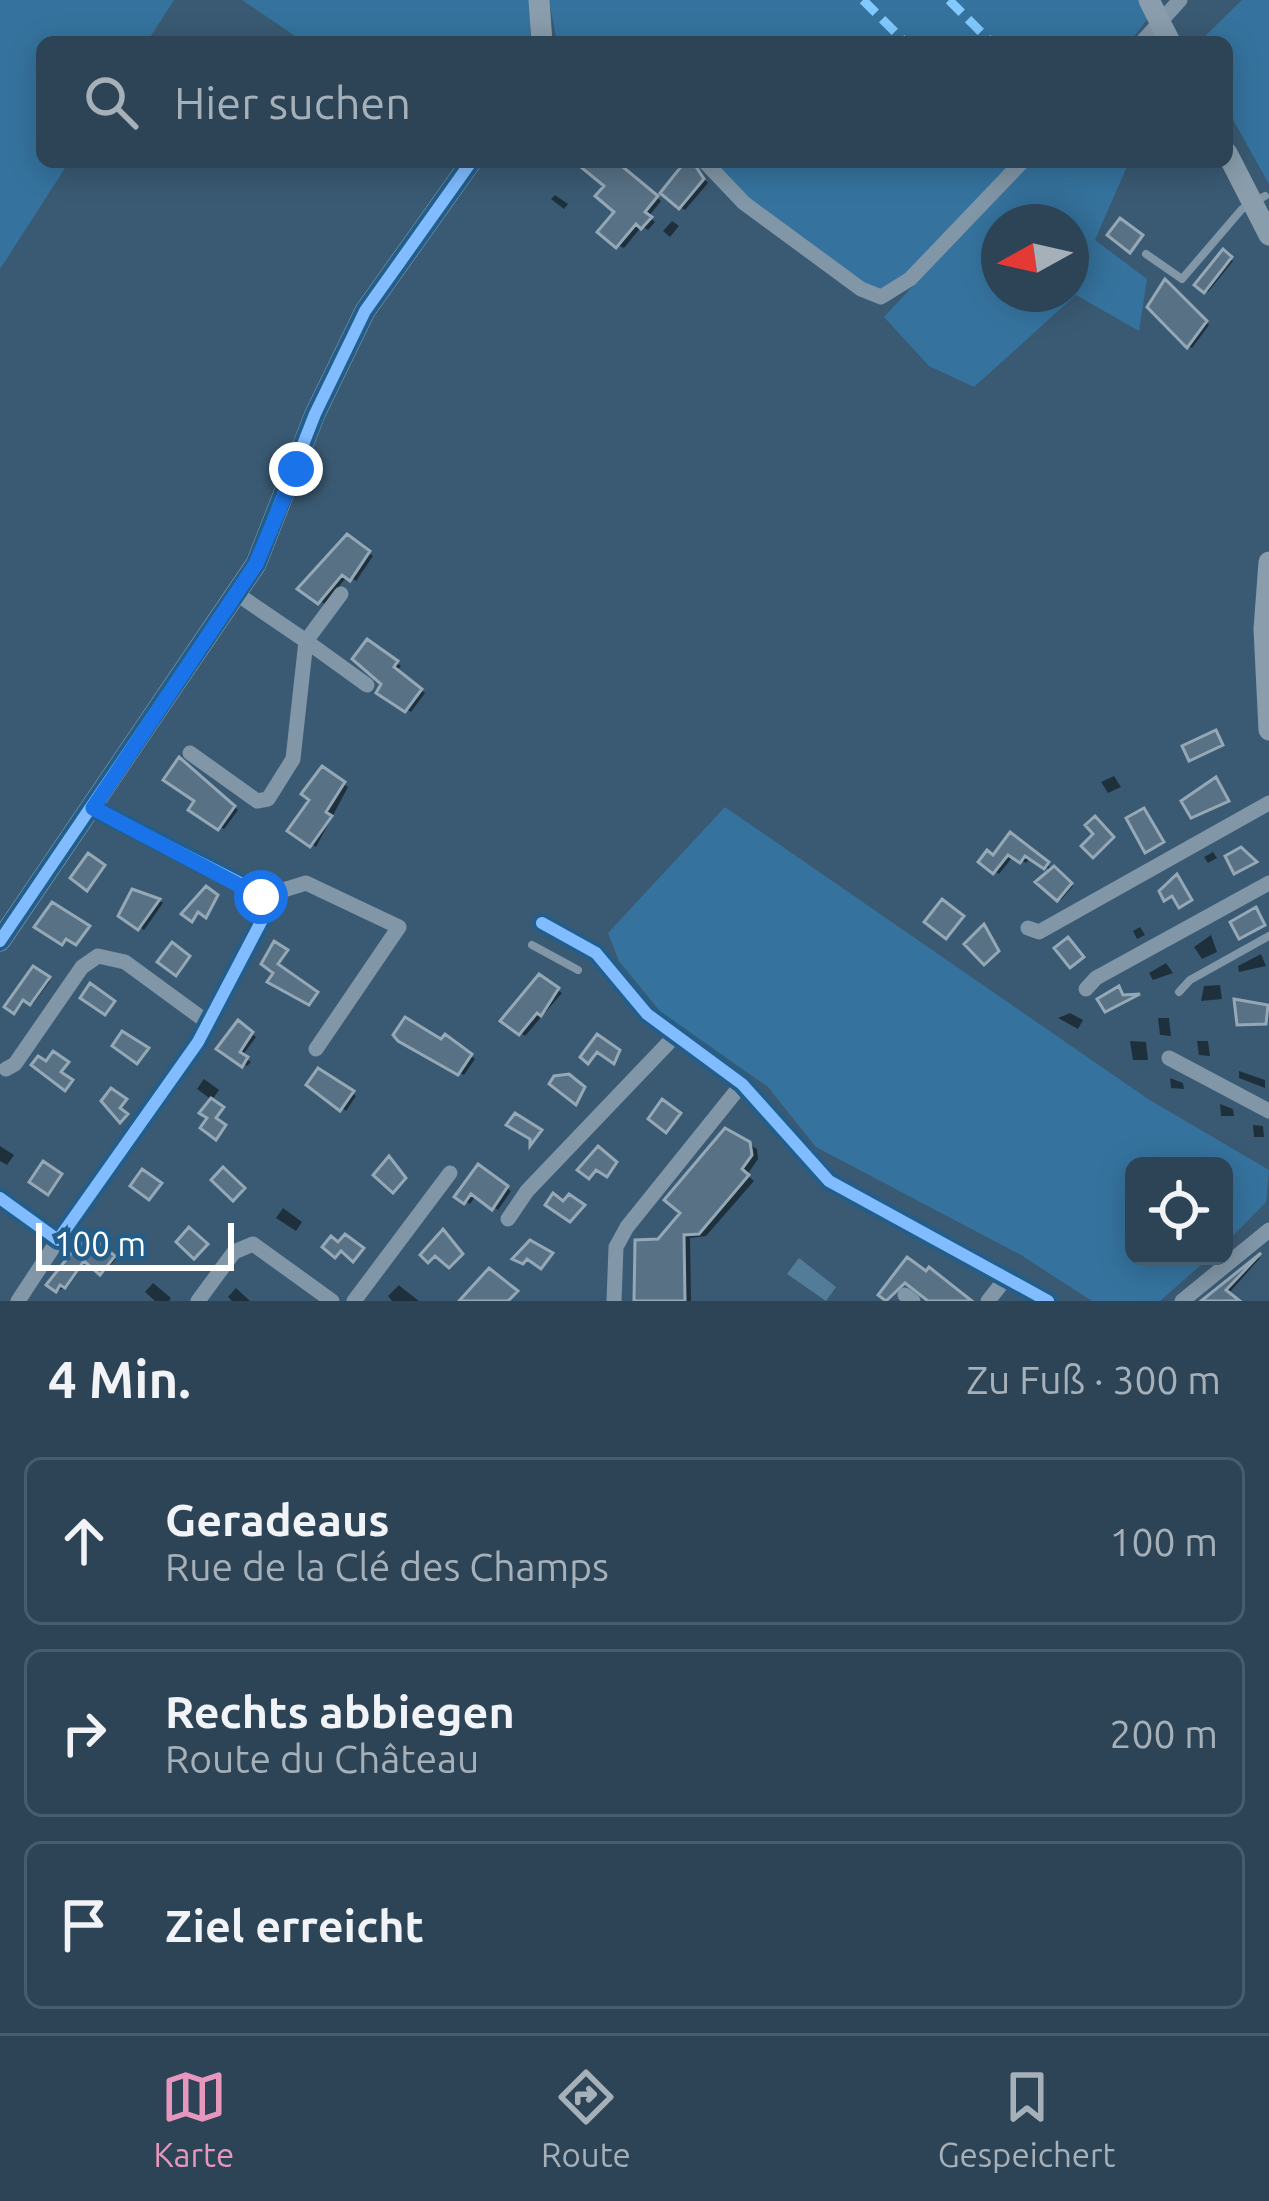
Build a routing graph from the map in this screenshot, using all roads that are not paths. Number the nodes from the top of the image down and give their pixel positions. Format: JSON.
{"nodes":[{"id":1,"x":539,"y":0,"type":"edge"},
{"id":2,"x":1165,"y":12,"type":"edge"},
{"id":3,"x":542,"y":36,"type":"edge"},
{"id":4,"x":1147,"y":36,"type":"edge"},
{"id":5,"x":1233,"y":145,"type":"edge"},
{"id":6,"x":1233,"y":161,"type":"edge"},
{"id":7,"x":467,"y":168,"type":"edge"},
{"id":8,"x":711,"y":168,"type":"edge"},
{"id":9,"x":1016,"y":168,"type":"edge"},
{"id":10,"x":1262,"y":201,"type":"edge"},
{"id":11,"x":1269,"y":235,"type":"edge"},
{"id":12,"x":1146,"y":254,"type":"dead end"},
{"id":13,"x":1269,"y":562,"type":"edge"},
{"id":14,"x":237,"y":594,"type":"junction"},
{"id":15,"x":341,"y":594,"type":"dead end"},
{"id":16,"x":306,"y":641,"type":"junction"},
{"id":17,"x":367,"y":685,"type":"dead end"},
{"id":18,"x":1267,"y":705,"type":"edge"},
{"id":19,"x":1269,"y":730,"type":"edge"},
{"id":20,"x":190,"y":753,"type":"dead end"},
{"id":21,"x":1269,"y":803,"type":"edge"},
{"id":22,"x":93,"y":808,"type":"junction"},
{"id":23,"x":1269,"y":873,"type":"edge"},
{"id":24,"x":1269,"y":883,"type":"edge"},
{"id":25,"x":261,"y":897,"type":"junction"},
{"id":26,"x":542,"y":923,"type":"dead end"},
{"id":27,"x":1028,"y":928,"type":"dead end"},
{"id":28,"x":1269,"y":936,"type":"edge"},
{"id":29,"x":0,"y":941,"type":"edge"},
{"id":30,"x":532,"y":945,"type":"dead end"},
{"id":31,"x":1118,"y":957,"type":"dead end"},
{"id":32,"x":578,"y":970,"type":"dead end"},
{"id":33,"x":1086,"y":989,"type":"dead end"},
{"id":34,"x":1179,"y":992,"type":"dead end"},
{"id":35,"x":207,"y":1022,"type":"junction"},
{"id":36,"x":676,"y":1035,"type":"junction"},
{"id":37,"x":316,"y":1049,"type":"dead end"},
{"id":38,"x":1169,"y":1058,"type":"dead end"},
{"id":39,"x":6,"y":1069,"type":"dead end"},
{"id":40,"x":742,"y":1084,"type":"junction"},
{"id":41,"x":1269,"y":1111,"type":"edge"},
{"id":42,"x":450,"y":1173,"type":"dead end"},
{"id":43,"x":0,"y":1198,"type":"edge"},
{"id":44,"x":508,"y":1219,"type":"dead end"},
{"id":45,"x":1269,"y":1231,"type":"edge"},
{"id":46,"x":58,"y":1240,"type":"junction"},
{"id":47,"x":1006,"y":1278,"type":"junction"},
{"id":48,"x":18,"y":1301,"type":"edge"},
{"id":49,"x":198,"y":1301,"type":"edge"},
{"id":50,"x":332,"y":1301,"type":"edge"},
{"id":51,"x":354,"y":1301,"type":"edge"},
{"id":52,"x":614,"y":1301,"type":"edge"},
{"id":53,"x":988,"y":1301,"type":"edge"},
{"id":54,"x":1048,"y":1301,"type":"edge"},
{"id":55,"x":1182,"y":1301,"type":"edge"}],
"edges":[{"from":1,"to":3,"type":"street"},
{"from":2,"to":4,"type":"street"},
{"from":5,"to":10,"type":"street"},
{"from":6,"to":10,"type":"street"},
{"from":7,"to":14,"type":"street"},
{"from":8,"to":9,"type":"street"},
{"from":10,"to":11,"type":"street"},
{"from":10,"to":12,"type":"lane"},
{"from":13,"to":18,"type":"street"},
{"from":14,"to":16,"type":"street"},
{"from":14,"to":22,"type":"street"},
{"from":15,"to":16,"type":"street"},
{"from":16,"to":17,"type":"street"},
{"from":16,"to":20,"type":"street"},
{"from":18,"to":19,"type":"street"},
{"from":21,"to":27,"type":"street"},
{"from":22,"to":25,"type":"street"},
{"from":22,"to":29,"type":"street"},
{"from":23,"to":31,"type":"street"},
{"from":24,"to":33,"type":"street"},
{"from":25,"to":35,"type":"street"},
{"from":25,"to":37,"type":"street"},
{"from":26,"to":36,"type":"street"},
{"from":28,"to":34,"type":"lane"},
{"from":30,"to":32,"type":"lane"},
{"from":35,"to":39,"type":"street"},
{"from":35,"to":46,"type":"street"},
{"from":36,"to":40,"type":"street"},
{"from":36,"to":44,"type":"street"},
{"from":38,"to":41,"type":"street"},
{"from":40,"to":47,"type":"street"},
{"from":40,"to":52,"type":"street"},
{"from":42,"to":51,"type":"street"},
{"from":43,"to":46,"type":"street"},
{"from":45,"to":55,"type":"street"},
{"from":46,"to":48,"type":"street"},
{"from":47,"to":53,"type":"street"},
{"from":47,"to":54,"type":"street"},
{"from":49,"to":50,"type":"street"}]}
